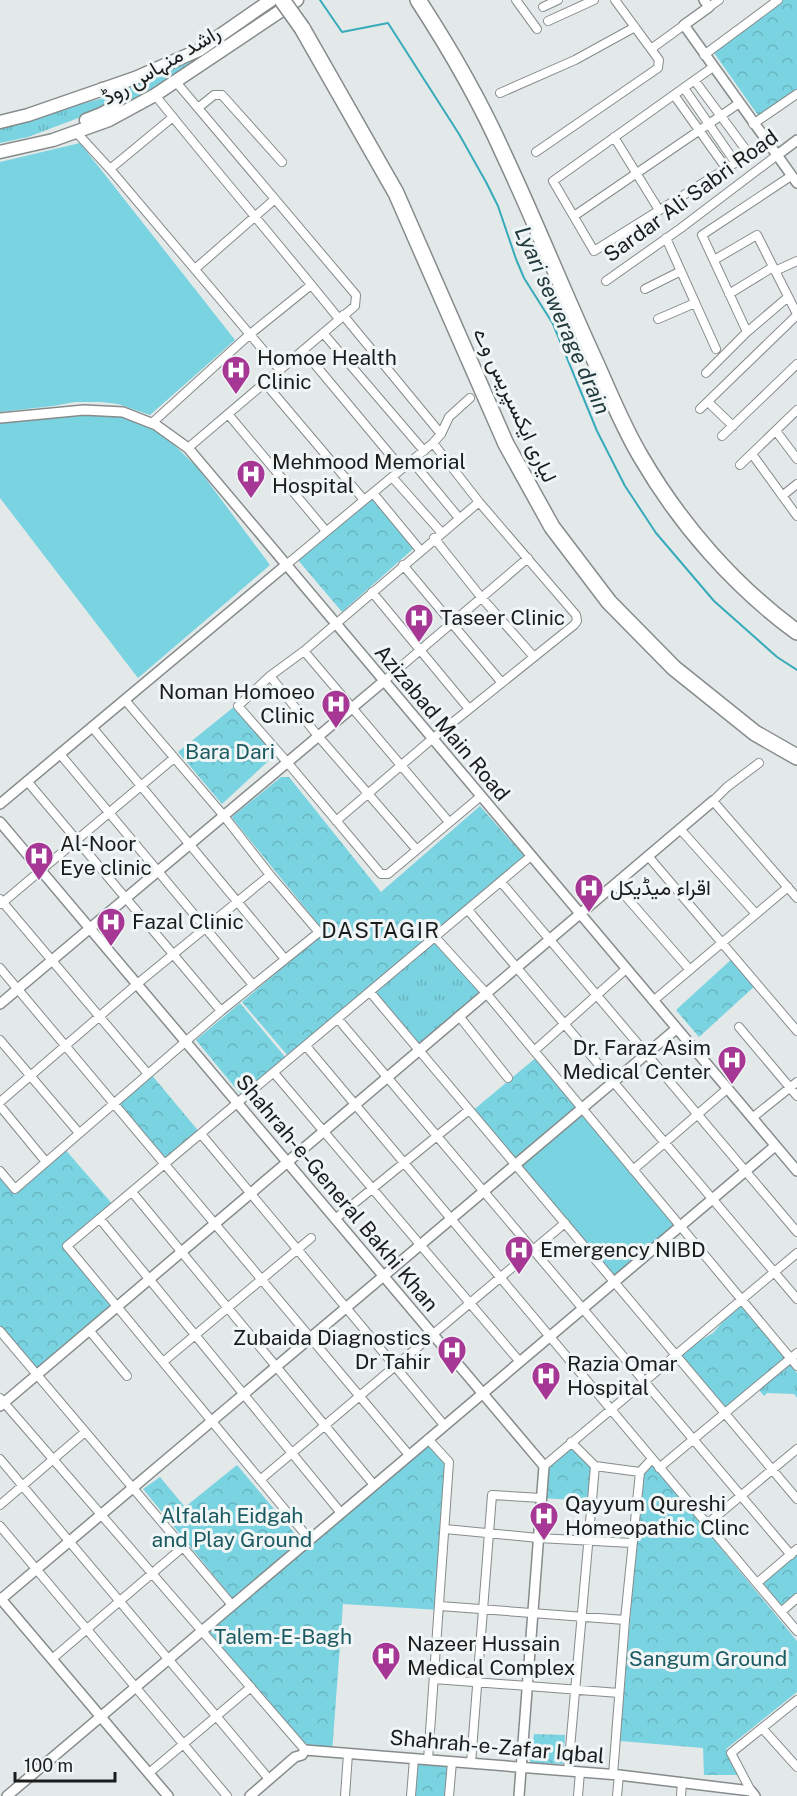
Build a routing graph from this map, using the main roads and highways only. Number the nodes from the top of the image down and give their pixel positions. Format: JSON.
{"nodes":[{"id":1,"x":271,"y":0,"type":"edge"},
{"id":2,"x":297,"y":0,"type":"edge"},
{"id":3,"x":418,"y":0,"type":"edge"},
{"id":4,"x":282,"y":6,"type":"edge"},
{"id":5,"x":102,"y":89,"type":"junction"},
{"id":6,"x":0,"y":122,"type":"edge"},
{"id":7,"x":37,"y":143,"type":"junction"},
{"id":8,"x":0,"y":152,"type":"edge"},
{"id":9,"x":797,"y":632,"type":"edge"},
{"id":10,"x":797,"y":757,"type":"edge"}],
"edges":[{"from":1,"to":5,"type":"main road","name":"راشد منہاس روڈ"},
{"from":2,"to":4,"type":"main road","name":"راشد منہاس روڈ"},
{"from":3,"to":9,"type":"highway"},
{"from":4,"to":7,"type":"main road","name":"راشد منہاس روڈ"},
{"from":4,"to":10,"type":"highway","name":"لیاری ایکسپریس وے","bridge":true},
{"from":5,"to":6,"type":"main road","name":"راشد منہاس روڈ"},
{"from":5,"to":7,"type":"main road"},
{"from":7,"to":8,"type":"main road","name":"راشد منہاس روڈ"}]}
